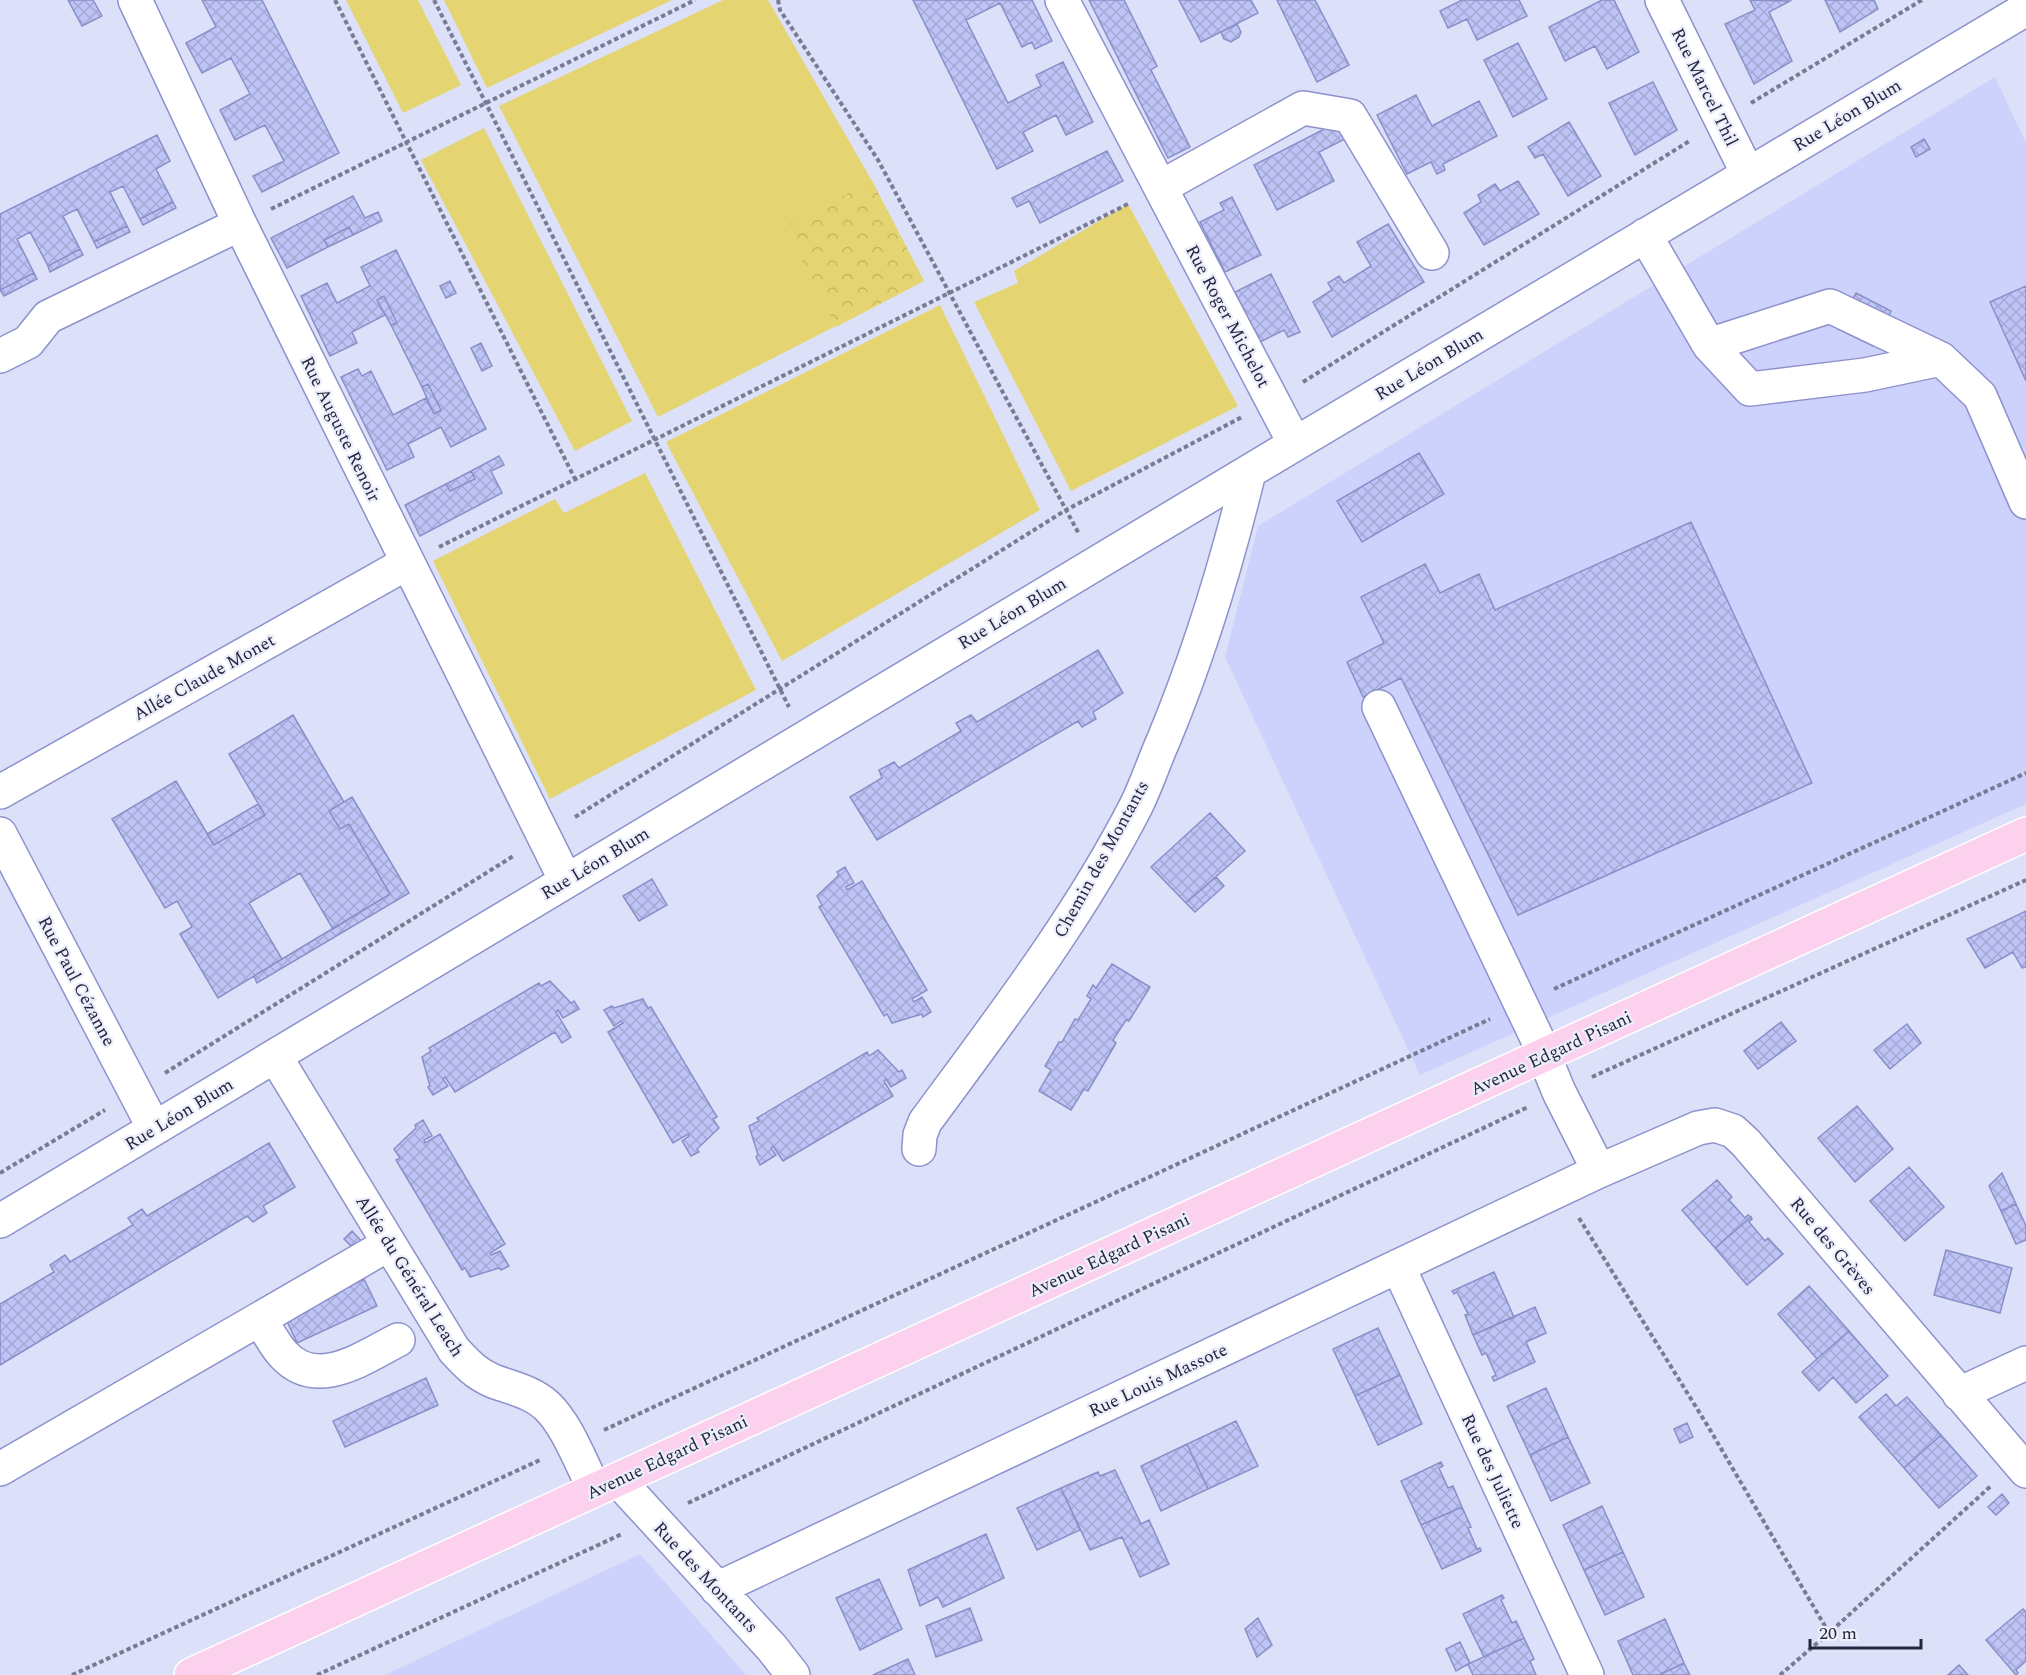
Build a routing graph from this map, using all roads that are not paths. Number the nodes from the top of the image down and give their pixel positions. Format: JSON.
{"nodes":[{"id":1,"x":135,"y":0,"type":"edge"},
{"id":2,"x":1062,"y":0,"type":"edge"},
{"id":3,"x":1662,"y":0,"type":"edge"},
{"id":4,"x":2026,"y":9,"type":"edge"},
{"id":5,"x":1748,"y":174,"type":"junction"},
{"id":6,"x":1161,"y":187,"type":"junction"},
{"id":7,"x":240,"y":224,"type":"junction"},
{"id":8,"x":1645,"y":235,"type":"junction"},
{"id":9,"x":1432,"y":253,"type":"dead end"},
{"id":10,"x":1709,"y":345,"type":"junction"},
{"id":11,"x":0,"y":356,"type":"edge"},
{"id":12,"x":1941,"y":359,"type":"junction"},
{"id":13,"x":1295,"y":444,"type":"junction"},
{"id":14,"x":1249,"y":472,"type":"junction"},
{"id":15,"x":2026,"y":502,"type":"edge"},
{"id":16,"x":407,"y":563,"type":"junction"},
{"id":17,"x":1378,"y":707,"type":"dead end"},
{"id":18,"x":0,"y":792,"type":"edge"},
{"id":19,"x":0,"y":834,"type":"edge"},
{"id":20,"x":2026,"y":834,"type":"edge"},
{"id":21,"x":566,"y":881,"type":"junction"},
{"id":22,"x":275,"y":1056,"type":"junction"},
{"id":23,"x":1545,"y":1056,"type":"junction"},
{"id":24,"x":154,"y":1128,"type":"junction"},
{"id":25,"x":920,"y":1149,"type":"dead end"},
{"id":26,"x":1599,"y":1171,"type":"junction"},
{"id":27,"x":0,"y":1221,"type":"edge"},
{"id":28,"x":389,"y":1245,"type":"junction"},
{"id":29,"x":1398,"y":1266,"type":"junction"},
{"id":30,"x":260,"y":1319,"type":"junction"},
{"id":31,"x":398,"y":1340,"type":"dead end"},
{"id":32,"x":2026,"y":1363,"type":"edge"},
{"id":33,"x":1959,"y":1394,"type":"junction"},
{"id":34,"x":2022,"y":1467,"type":"edge"},
{"id":35,"x":0,"y":1469,"type":"edge"},
{"id":36,"x":606,"y":1485,"type":"junction"},
{"id":37,"x":717,"y":1589,"type":"junction"},
{"id":38,"x":191,"y":1675,"type":"edge"},
{"id":39,"x":793,"y":1675,"type":"edge"},
{"id":40,"x":1587,"y":1675,"type":"edge"}],
"edges":[{"from":1,"to":7,"type":"street","name":"Rue Auguste Renoir"},
{"from":2,"to":6,"type":"street","name":"Rue Roger Michelot"},
{"from":3,"to":5,"type":"street","name":"Rue Marcel Thil"},
{"from":4,"to":5,"type":"street","name":"Rue Léon Blum"},
{"from":5,"to":8,"type":"street","name":"Rue Léon Blum"},
{"from":6,"to":9,"type":"street"},
{"from":6,"to":13,"type":"street","name":"Rue Roger Michelot"},
{"from":7,"to":11,"type":"street"},
{"from":7,"to":16,"type":"street","name":"Rue Auguste Renoir"},
{"from":8,"to":10,"type":"street"},
{"from":8,"to":13,"type":"street","name":"Rue Léon Blum"},
{"from":10,"to":12,"type":"street"},
{"from":10,"to":12,"type":"street"},
{"from":12,"to":15,"type":"street"},
{"from":13,"to":14,"type":"street","name":"Rue Léon Blum"},
{"from":14,"to":21,"type":"street","name":"Rue Léon Blum"},
{"from":14,"to":25,"type":"street","name":"Chemin des Montants"},
{"from":16,"to":18,"type":"street","name":"Allée Claude Monet"},
{"from":16,"to":21,"type":"street","name":"Rue Auguste Renoir"},
{"from":17,"to":23,"type":"street"},
{"from":19,"to":24,"type":"street","name":"Rue Paul Cézanne"},
{"from":20,"to":23,"type":"main road","name":"Avenue Edgard Pisani"},
{"from":21,"to":22,"type":"street","name":"Rue Léon Blum"},
{"from":22,"to":24,"type":"street","name":"Rue Léon Blum"},
{"from":22,"to":28,"type":"street","name":"Allée du Général Leach"},
{"from":23,"to":26,"type":"street"},
{"from":23,"to":36,"type":"main road","name":"Avenue Edgard Pisani"},
{"from":24,"to":27,"type":"street","name":"Rue Léon Blum"},
{"from":26,"to":29,"type":"street","name":"Rue Louis Massote"},
{"from":26,"to":33,"type":"street","name":"Rue des Grèves"},
{"from":28,"to":30,"type":"street"},
{"from":28,"to":36,"type":"street","name":"Allée du Général Leach"},
{"from":29,"to":37,"type":"street","name":"Rue Louis Massote"},
{"from":29,"to":40,"type":"street","name":"Rue des Juliette"},
{"from":30,"to":31,"type":"street"},
{"from":30,"to":35,"type":"street"},
{"from":32,"to":33,"type":"street"},
{"from":33,"to":34,"type":"street","name":"Rue des Grèves"},
{"from":36,"to":37,"type":"street","name":"Rue des Montants"},
{"from":36,"to":38,"type":"main road","name":"Avenue Edgard Pisani"},
{"from":37,"to":39,"type":"street","name":"Rue des Montants"}]}
